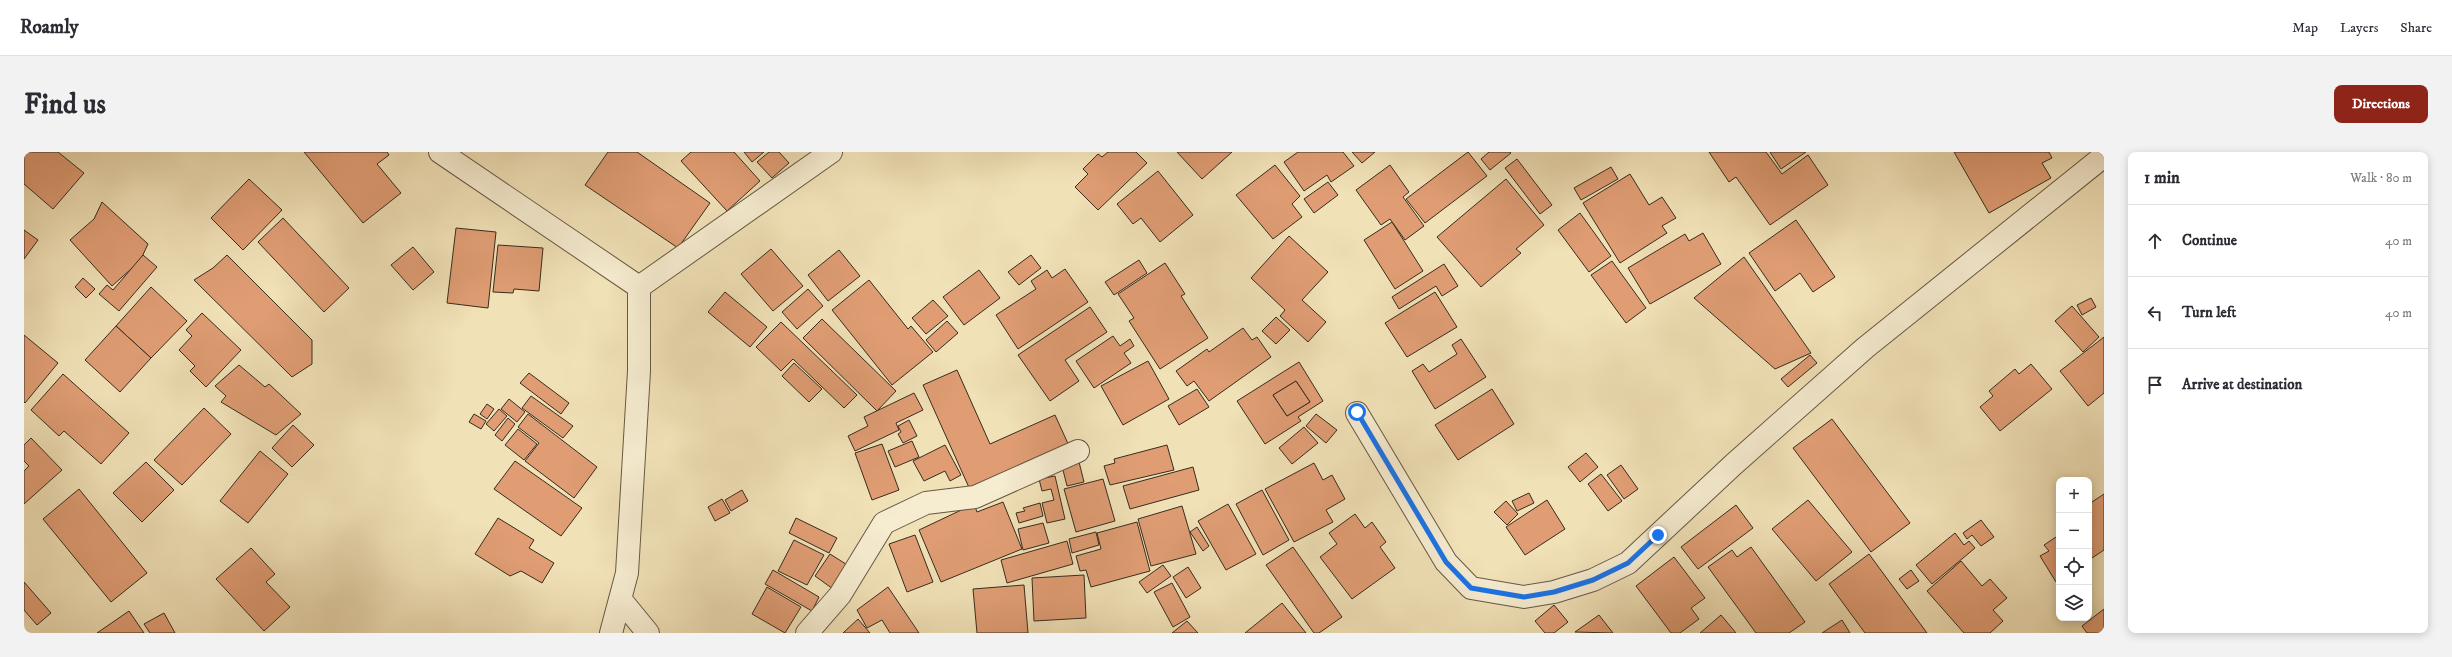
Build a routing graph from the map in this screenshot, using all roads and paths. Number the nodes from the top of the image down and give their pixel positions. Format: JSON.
{"nodes":[{"id":1,"x":440,"y":152,"type":"edge"},
{"id":2,"x":831,"y":152,"type":"edge"},
{"id":3,"x":2104,"y":156,"type":"edge"},
{"id":4,"x":639,"y":287,"type":"junction"},
{"id":5,"x":1357,"y":412,"type":"dead end"},
{"id":6,"x":1078,"y":451,"type":"dead end"},
{"id":7,"x":621,"y":600,"type":"junction"},
{"id":8,"x":612,"y":633,"type":"edge"},
{"id":9,"x":648,"y":633,"type":"edge"},
{"id":10,"x":807,"y":633,"type":"edge"}],
"edges":[{"from":1,"to":4,"type":"street"},
{"from":2,"to":4,"type":"street"},
{"from":3,"to":5,"type":"street"},
{"from":4,"to":7,"type":"street"},
{"from":6,"to":10,"type":"street"},
{"from":7,"to":8,"type":"street"},
{"from":7,"to":9,"type":"street"}]}
